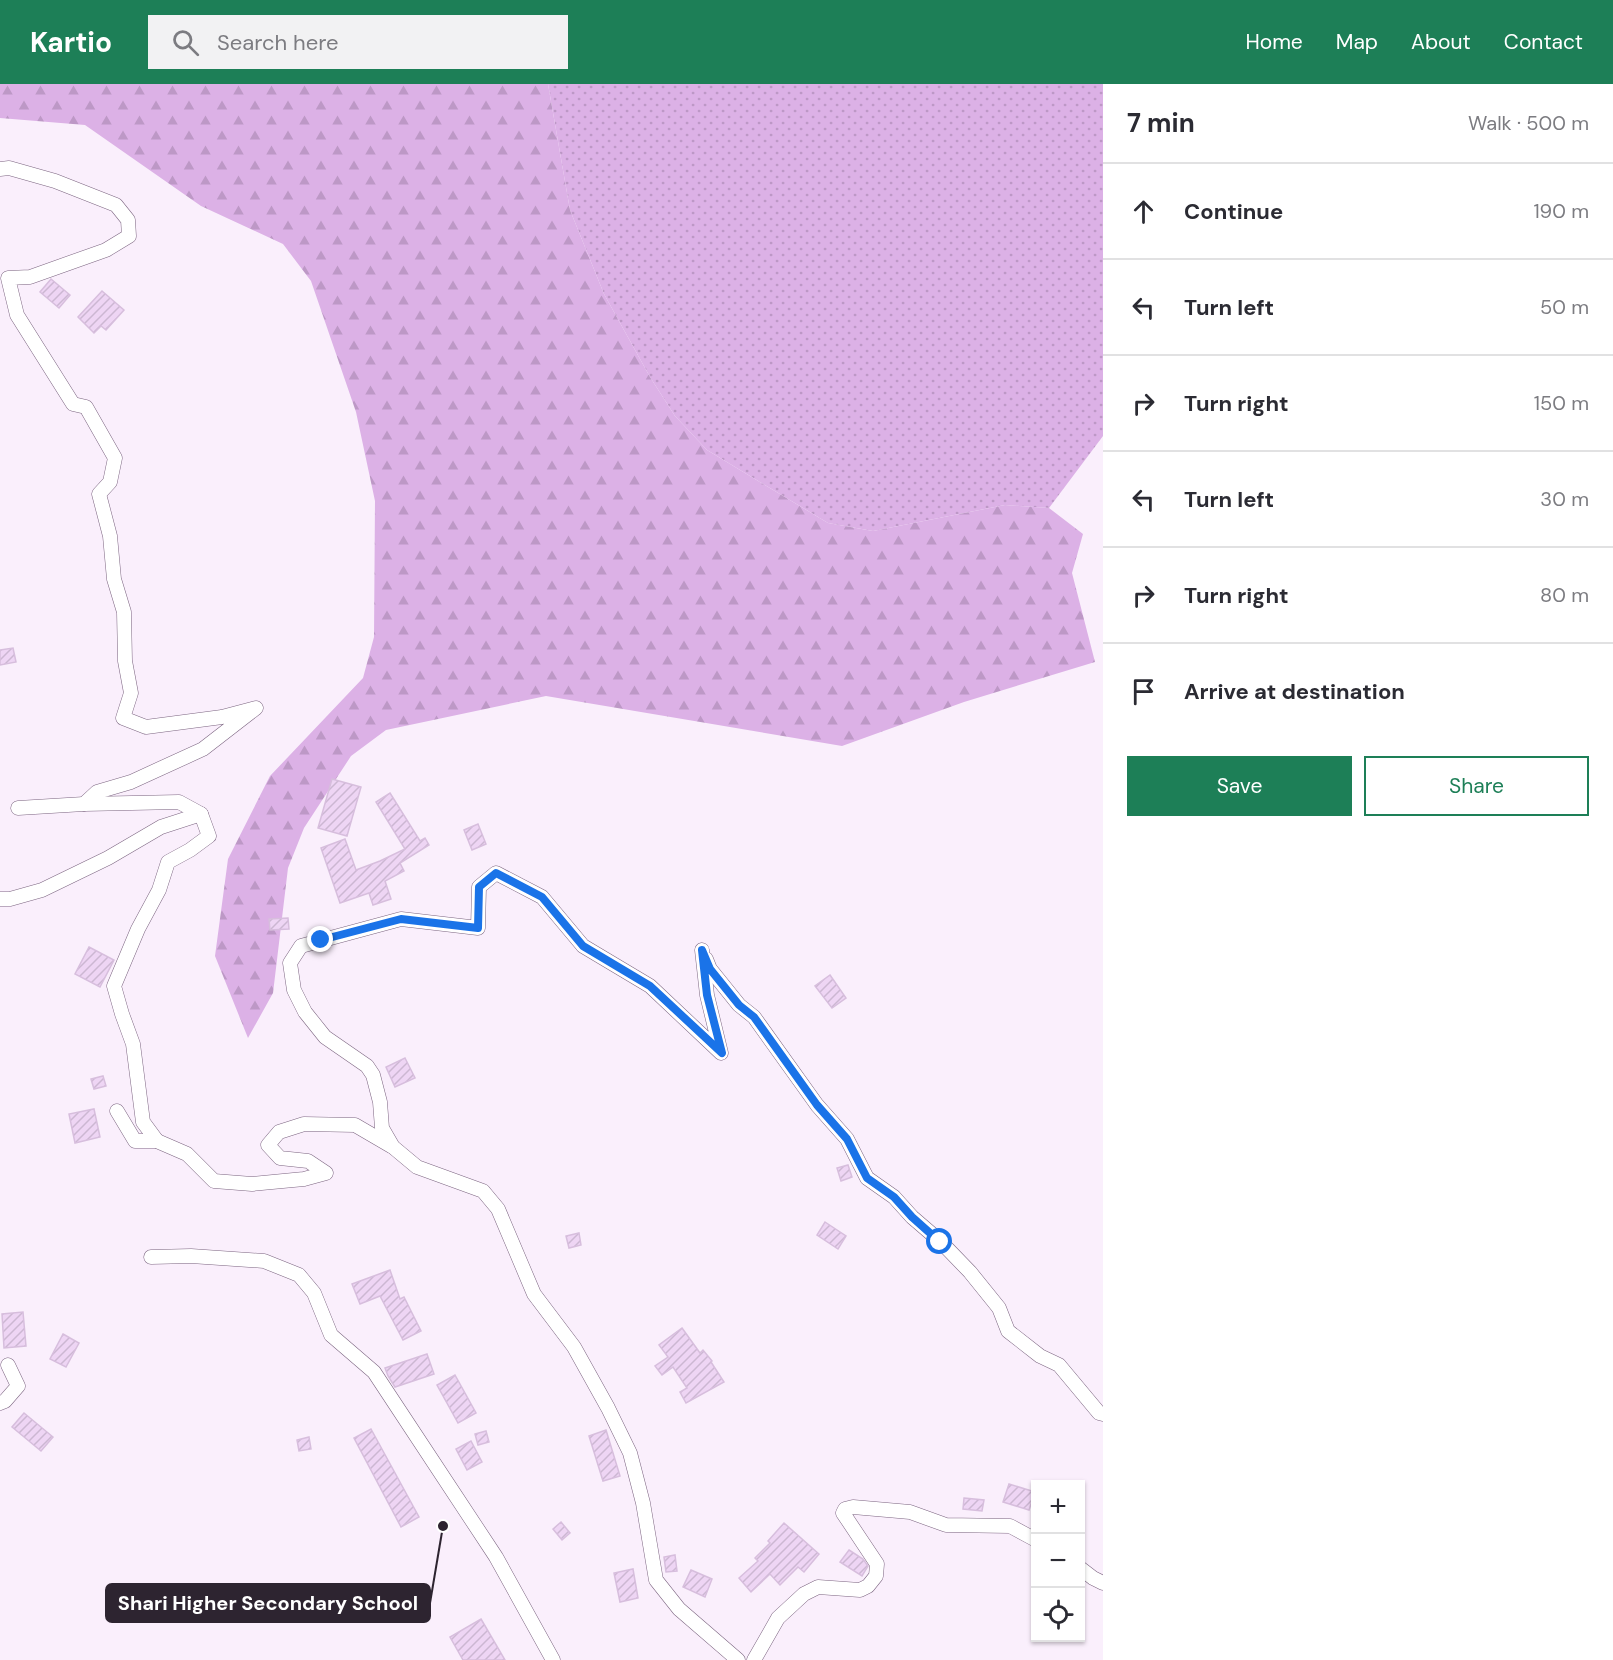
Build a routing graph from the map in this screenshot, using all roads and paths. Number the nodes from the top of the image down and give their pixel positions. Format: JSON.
{"nodes":[{"id":1,"x":0,"y":169,"type":"edge"},
{"id":2,"x":84,"y":804,"type":"junction"},
{"id":3,"x":18,"y":808,"type":"dead end"},
{"id":4,"x":201,"y":814,"type":"junction"},
{"id":5,"x":0,"y":899,"type":"edge"},
{"id":6,"x":117,"y":1111,"type":"dead end"},
{"id":7,"x":157,"y":1140,"type":"junction"},
{"id":8,"x":393,"y":1147,"type":"junction"},
{"id":9,"x":150,"y":1257,"type":"dead end"},
{"id":10,"x":8,"y":1365,"type":"dead end"},
{"id":11,"x":0,"y":1403,"type":"edge"},
{"id":12,"x":1103,"y":1414,"type":"edge"},
{"id":13,"x":1031,"y":1538,"type":"edge"},
{"id":14,"x":1085,"y":1572,"type":"edge"},
{"id":15,"x":1103,"y":1583,"type":"edge"},
{"id":16,"x":553,"y":1660,"type":"edge"},
{"id":17,"x":738,"y":1660,"type":"edge"},
{"id":18,"x":754,"y":1660,"type":"edge"}],
"edges":[{"from":1,"to":2,"type":"street"},
{"from":2,"to":3,"type":"street"},
{"from":2,"to":4,"type":"street"},
{"from":4,"to":5,"type":"street"},
{"from":4,"to":7,"type":"street"},
{"from":6,"to":7,"type":"street"},
{"from":7,"to":8,"type":"street"},
{"from":8,"to":12,"type":"street"},
{"from":8,"to":17,"type":"street"},
{"from":9,"to":16,"type":"street"},
{"from":10,"to":11,"type":"street"},
{"from":13,"to":18,"type":"street"},
{"from":14,"to":15,"type":"street"}]}
